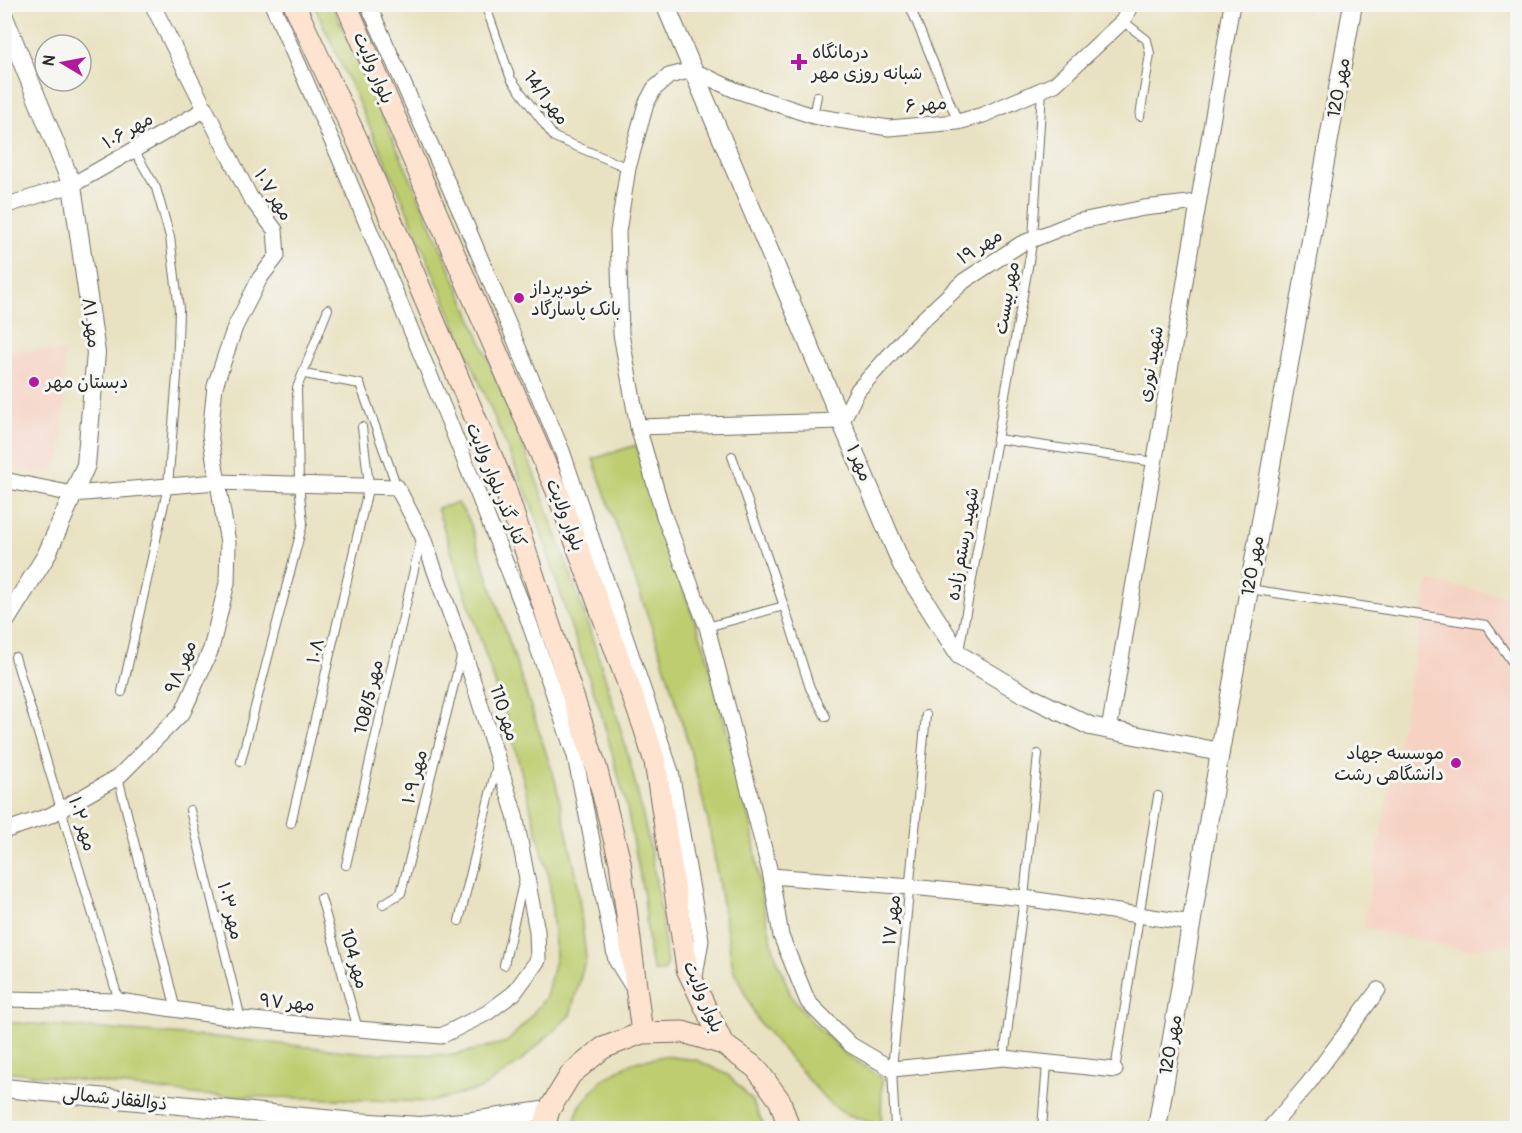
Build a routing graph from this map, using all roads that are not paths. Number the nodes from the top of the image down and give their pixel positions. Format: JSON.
{"nodes":[{"id":1,"x":152,"y":4,"type":"edge"},
{"id":2,"x":272,"y":4,"type":"edge"},
{"id":3,"x":294,"y":4,"type":"edge"},
{"id":4,"x":346,"y":4,"type":"edge"},
{"id":5,"x":368,"y":4,"type":"edge"},
{"id":6,"x":484,"y":4,"type":"edge"},
{"id":7,"x":665,"y":4,"type":"edge"},
{"id":8,"x":909,"y":4,"type":"edge"},
{"id":9,"x":1131,"y":4,"type":"edge"},
{"id":10,"x":1232,"y":4,"type":"edge"},
{"id":11,"x":1353,"y":4,"type":"edge"},
{"id":12,"x":4,"y":17,"type":"edge"},
{"id":13,"x":1123,"y":21,"type":"junction"},
{"id":14,"x":692,"y":70,"type":"junction"},
{"id":15,"x":1042,"y":90,"type":"junction"},
{"id":16,"x":817,"y":96,"type":"dead end"},
{"id":17,"x":204,"y":110,"type":"junction"},
{"id":18,"x":813,"y":116,"type":"junction"},
{"id":19,"x":1140,"y":116,"type":"dead end"},
{"id":20,"x":958,"y":122,"type":"junction"},
{"id":21,"x":134,"y":150,"type":"junction"},
{"id":22,"x":628,"y":168,"type":"junction"},
{"id":23,"x":72,"y":185,"type":"junction"},
{"id":24,"x":1198,"y":202,"type":"junction"},
{"id":25,"x":4,"y":206,"type":"edge"},
{"id":26,"x":1033,"y":239,"type":"junction"},
{"id":27,"x":328,"y":309,"type":"dead end"},
{"id":28,"x":304,"y":374,"type":"junction"},
{"id":29,"x":842,"y":421,"type":"junction"},
{"id":30,"x":362,"y":427,"type":"dead end"},
{"id":31,"x":638,"y":427,"type":"junction"},
{"id":32,"x":998,"y":439,"type":"junction"},
{"id":33,"x":732,"y":456,"type":"dead end"},
{"id":34,"x":1154,"y":462,"type":"junction"},
{"id":35,"x":4,"y":480,"type":"edge"},
{"id":36,"x":216,"y":482,"type":"junction"},
{"id":37,"x":299,"y":484,"type":"junction"},
{"id":38,"x":369,"y":485,"type":"junction"},
{"id":39,"x":168,"y":486,"type":"junction"},
{"id":40,"x":397,"y":487,"type":"junction"},
{"id":41,"x":74,"y":494,"type":"junction"},
{"id":42,"x":422,"y":535,"type":"junction"},
{"id":43,"x":1249,"y":589,"type":"junction"},
{"id":44,"x":784,"y":606,"type":"junction"},
{"id":45,"x":4,"y":622,"type":"edge"},
{"id":46,"x":707,"y":627,"type":"junction"},
{"id":47,"x":463,"y":649,"type":"junction"},
{"id":48,"x":959,"y":655,"type":"junction"},
{"id":49,"x":15,"y":657,"type":"dead end"},
{"id":50,"x":1518,"y":670,"type":"edge"},
{"id":51,"x":122,"y":692,"type":"dead end"},
{"id":52,"x":926,"y":715,"type":"dead end"},
{"id":53,"x":826,"y":717,"type":"dead end"},
{"id":54,"x":1108,"y":730,"type":"junction"},
{"id":55,"x":1220,"y":752,"type":"junction"},
{"id":56,"x":1038,"y":754,"type":"dead end"},
{"id":57,"x":498,"y":760,"type":"junction"},
{"id":58,"x":241,"y":761,"type":"dead end"},
{"id":59,"x":118,"y":777,"type":"junction"},
{"id":60,"x":1158,"y":796,"type":"dead end"},
{"id":61,"x":62,"y":810,"type":"junction"},
{"id":62,"x":190,"y":810,"type":"dead end"},
{"id":63,"x":291,"y":823,"type":"dead end"},
{"id":64,"x":4,"y":831,"type":"edge"},
{"id":65,"x":346,"y":865,"type":"dead end"},
{"id":66,"x":526,"y":869,"type":"junction"},
{"id":67,"x":771,"y":876,"type":"junction"},
{"id":68,"x":910,"y":887,"type":"junction"},
{"id":69,"x":321,"y":898,"type":"dead end"},
{"id":70,"x":1024,"y":898,"type":"junction"},
{"id":71,"x":383,"y":904,"type":"dead end"},
{"id":72,"x":1141,"y":916,"type":"junction"},
{"id":73,"x":459,"y":921,"type":"dead end"},
{"id":74,"x":1192,"y":922,"type":"junction"},
{"id":75,"x":538,"y":960,"type":"joint"},
{"id":76,"x":504,"y":965,"type":"dead end"},
{"id":77,"x":693,"y":982,"type":"junction"},
{"id":78,"x":1378,"y":990,"type":"dead end"},
{"id":79,"x":637,"y":995,"type":"junction"},
{"id":80,"x":4,"y":999,"type":"edge"},
{"id":81,"x":119,"y":1001,"type":"junction"},
{"id":82,"x":176,"y":1010,"type":"junction"},
{"id":83,"x":241,"y":1019,"type":"junction"},
{"id":84,"x":358,"y":1029,"type":"junction"},
{"id":85,"x":642,"y":1033,"type":"junction"},
{"id":86,"x":723,"y":1044,"type":"junction"},
{"id":87,"x":1005,"y":1058,"type":"junction"},
{"id":88,"x":1047,"y":1064,"type":"junction"},
{"id":89,"x":892,"y":1069,"type":"junction"},
{"id":90,"x":1115,"y":1070,"type":"joint"},
{"id":91,"x":4,"y":1088,"type":"edge"},
{"id":92,"x":546,"y":1119,"type":"edge"},
{"id":93,"x":789,"y":1128,"type":"edge"},
{"id":94,"x":896,"y":1128,"type":"edge"},
{"id":95,"x":1042,"y":1128,"type":"edge"},
{"id":96,"x":1157,"y":1128,"type":"edge"},
{"id":97,"x":1270,"y":1128,"type":"edge"}],
"edges":[{"from":1,"to":17,"type":"street","name":"مهر ۱۰۷"},
{"from":2,"to":79,"type":"street","name":"کنار گذر بلوار ولایت"},
{"from":3,"to":79,"type":"main road"},
{"from":4,"to":77,"type":"main road","name":"بلوار ولایت"},
{"from":5,"to":77,"type":"street"},
{"from":6,"to":22,"type":"lane","name":"مهر 14/1"},
{"from":7,"to":14,"type":"street","name":"مهر ۱"},
{"from":8,"to":20,"type":"lane"},
{"from":9,"to":13,"type":"street","name":"مهر ۶"},
{"from":10,"to":24,"type":"street","name":"شهید نوری"},
{"from":11,"to":43,"type":"street","name":"مهر 120"},
{"from":12,"to":23,"type":"street","name":"مهر ۸۱"},
{"from":13,"to":15,"type":"street","name":"مهر ۶"},
{"from":13,"to":19,"type":"lane"},
{"from":14,"to":18,"type":"street","name":"مهر ۶"},
{"from":14,"to":22,"type":"street"},
{"from":14,"to":29,"type":"street","name":"مهر ۱"},
{"from":15,"to":20,"type":"street","name":"مهر ۶"},
{"from":15,"to":26,"type":"lane","name":"مهر بیست"},
{"from":16,"to":18,"type":"lane"},
{"from":17,"to":21,"type":"street","name":"مهر ۱۰۶"},
{"from":17,"to":36,"type":"street","name":"مهر ۱۰۷"},
{"from":18,"to":20,"type":"street","name":"مهر ۶"},
{"from":21,"to":23,"type":"street","name":"مهر ۱۰۶"},
{"from":21,"to":39,"type":"lane"},
{"from":22,"to":31,"type":"street"},
{"from":23,"to":25,"type":"street","name":"مهر ۱۰۶"},
{"from":23,"to":41,"type":"street","name":"مهر ۸۱"},
{"from":24,"to":26,"type":"street","name":"مهر ۱۹"},
{"from":24,"to":34,"type":"street","name":"شهید نوری"},
{"from":26,"to":29,"type":"street","name":"مهر ۱۹"},
{"from":26,"to":32,"type":"lane","name":"مهر بیست"},
{"from":27,"to":28,"type":"lane"},
{"from":28,"to":37,"type":"lane"},
{"from":28,"to":40,"type":"lane"},
{"from":29,"to":31,"type":"street"},
{"from":29,"to":48,"type":"street","name":"مهر ۱"},
{"from":30,"to":38,"type":"lane","name":"۱۰۸"},
{"from":31,"to":46,"type":"street"},
{"from":32,"to":34,"type":"lane"},
{"from":32,"to":48,"type":"lane","name":"شهید رستم زاده"},
{"from":33,"to":44,"type":"lane"},
{"from":34,"to":54,"type":"street","name":"شهید نوری"},
{"from":35,"to":41,"type":"street"},
{"from":36,"to":37,"type":"street"},
{"from":36,"to":39,"type":"street"},
{"from":36,"to":59,"type":"street","name":"مهر ۹۸"},
{"from":37,"to":38,"type":"street"},
{"from":37,"to":58,"type":"lane"},
{"from":38,"to":40,"type":"street"},
{"from":38,"to":63,"type":"lane","name":"۱۰۸"},
{"from":39,"to":41,"type":"street"},
{"from":39,"to":51,"type":"lane"},
{"from":40,"to":42,"type":"street","name":"مهر 110"},
{"from":41,"to":45,"type":"street","name":"مهر ۸۱"},
{"from":42,"to":47,"type":"street","name":"مهر 110"},
{"from":42,"to":65,"type":"lane","name":"مهر 108/5"},
{"from":43,"to":50,"type":"lane"},
{"from":43,"to":55,"type":"street","name":"مهر 120"},
{"from":44,"to":46,"type":"lane"},
{"from":44,"to":53,"type":"lane"},
{"from":46,"to":67,"type":"street"},
{"from":47,"to":57,"type":"street","name":"مهر 110"},
{"from":47,"to":71,"type":"lane","name":"مهر ۱۰۹"},
{"from":48,"to":54,"type":"street","name":"مهر ۱"},
{"from":49,"to":61,"type":"lane","name":"مهر ۱۰۲"},
{"from":52,"to":68,"type":"lane","name":"مهر ۱۷"},
{"from":54,"to":55,"type":"street","name":"مهر ۱"},
{"from":55,"to":74,"type":"street","name":"مهر 120"},
{"from":56,"to":70,"type":"lane"},
{"from":57,"to":66,"type":"street","name":"مهر 110"},
{"from":57,"to":73,"type":"lane"},
{"from":59,"to":61,"type":"street","name":"مهر ۹۸"},
{"from":59,"to":82,"type":"lane"},
{"from":60,"to":72,"type":"lane"},
{"from":61,"to":64,"type":"street","name":"مهر ۹۸"},
{"from":61,"to":81,"type":"lane","name":"مهر ۱۰۲"},
{"from":62,"to":83,"type":"lane","name":"مهر ۱۰۳"},
{"from":66,"to":75,"type":"street","name":"مهر 110"},
{"from":66,"to":76,"type":"lane"},
{"from":67,"to":68,"type":"street"},
{"from":67,"to":89,"type":"street"},
{"from":68,"to":70,"type":"street"},
{"from":68,"to":89,"type":"lane","name":"مهر ۱۷"},
{"from":69,"to":84,"type":"lane","name":"مهر 104"},
{"from":70,"to":72,"type":"street"},
{"from":70,"to":87,"type":"lane"},
{"from":72,"to":74,"type":"street"},
{"from":72,"to":90,"type":"lane"},
{"from":74,"to":96,"type":"street","name":"مهر 120"},
{"from":75,"to":84,"type":"street","name":"مهر ۹۷"},
{"from":77,"to":86,"type":"main road","name":"بلوار ولایت"},
{"from":78,"to":97,"type":"street"},
{"from":79,"to":85,"type":"main road"},
{"from":80,"to":81,"type":"street","name":"مهر ۹۷"},
{"from":81,"to":82,"type":"street","name":"مهر ۹۷"},
{"from":82,"to":83,"type":"street","name":"مهر ۹۷"},
{"from":83,"to":84,"type":"street","name":"مهر ۹۷"},
{"from":85,"to":86,"type":"main road"},
{"from":85,"to":92,"type":"main road"},
{"from":86,"to":93,"type":"main road"},
{"from":87,"to":88,"type":"street"},
{"from":87,"to":89,"type":"street"},
{"from":88,"to":90,"type":"street"},
{"from":88,"to":95,"type":"lane"},
{"from":89,"to":94,"type":"lane","name":"مهر ۱۷"},
{"from":91,"to":92,"type":"street","name":"ذوالفقار شمالی"}]}
